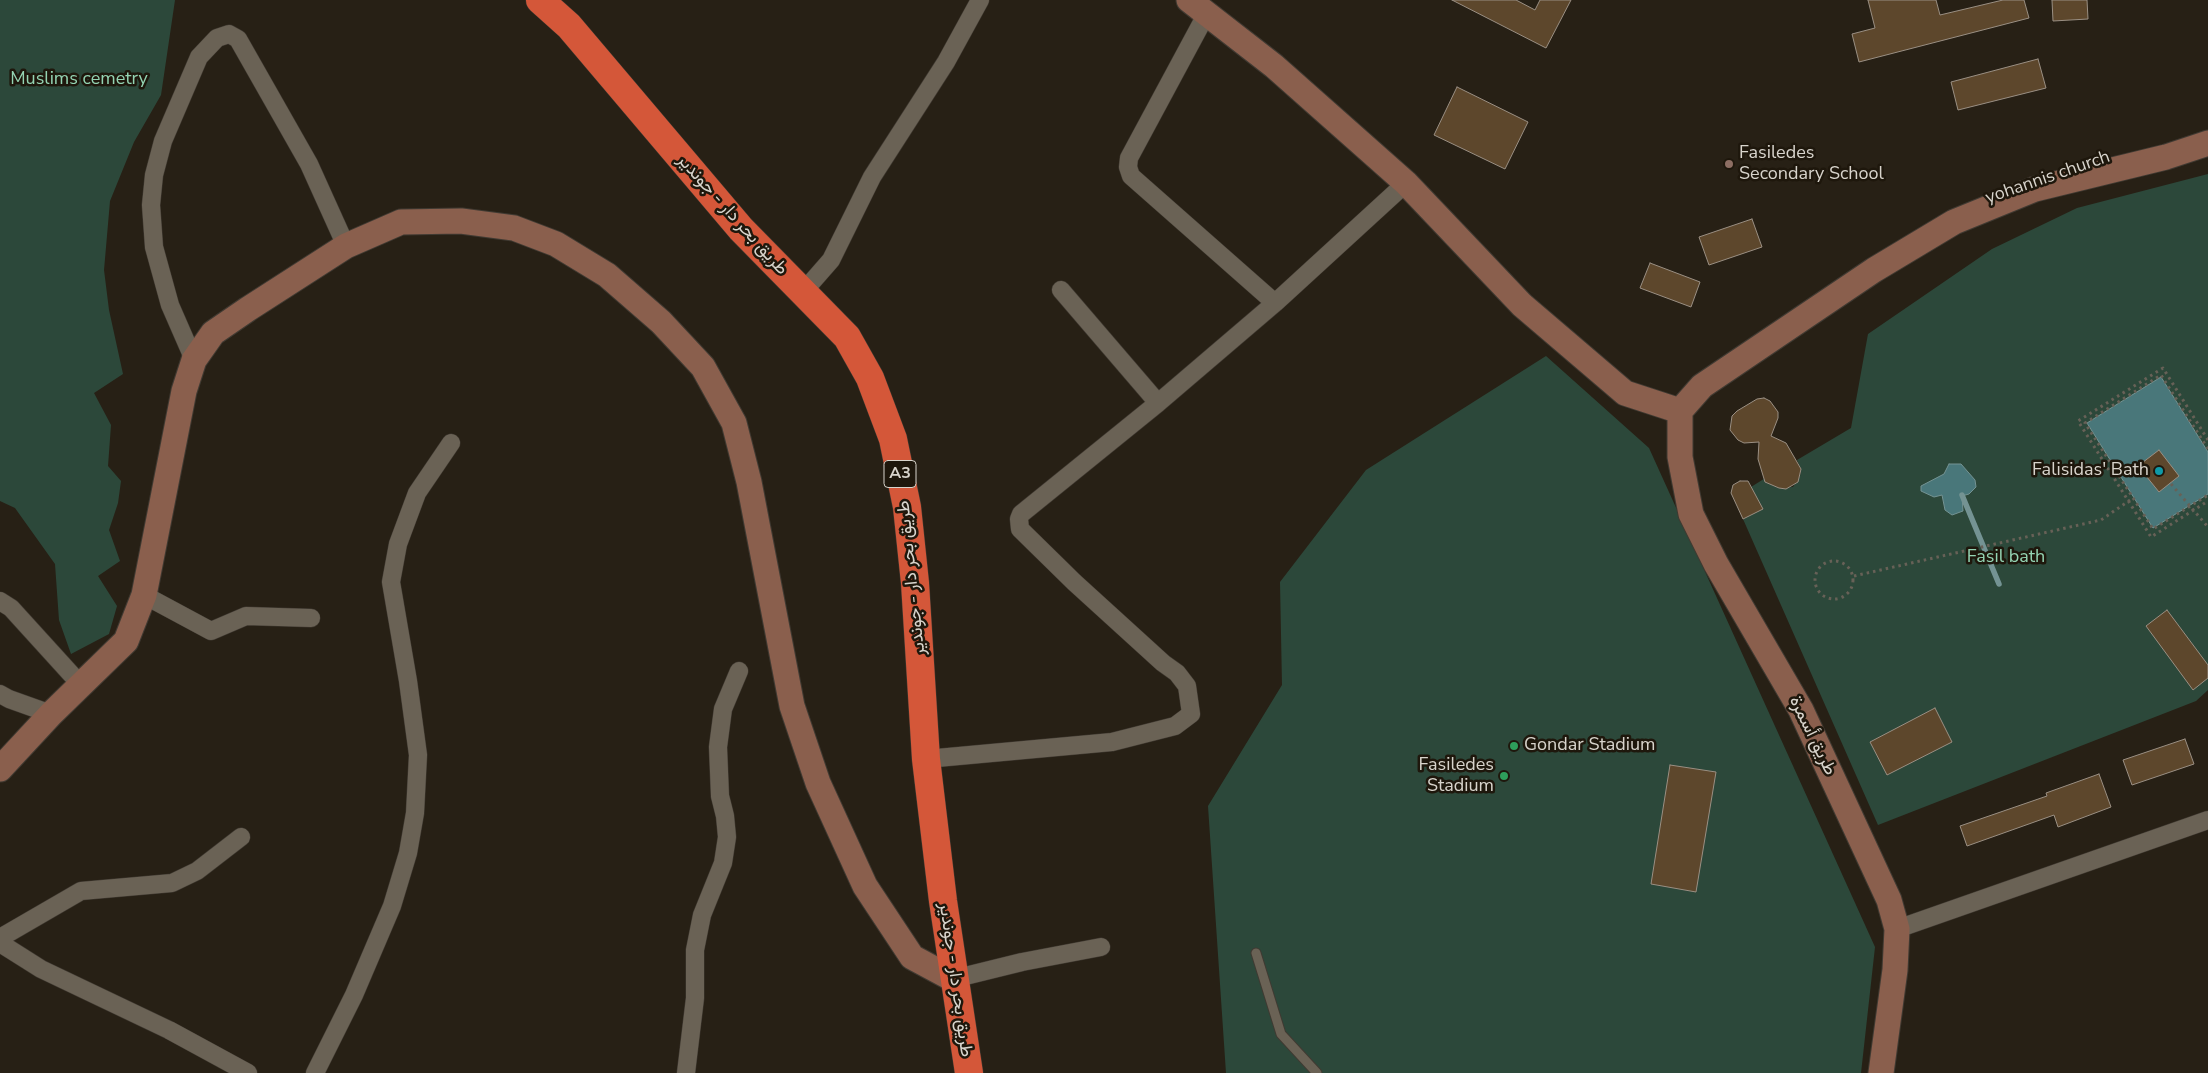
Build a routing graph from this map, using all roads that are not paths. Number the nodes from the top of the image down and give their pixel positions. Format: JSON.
{"nodes":[{"id":1,"x":540,"y":0,"type":"edge"},
{"id":2,"x":980,"y":0,"type":"edge"},
{"id":3,"x":1198,"y":6,"type":"edge"},
{"id":4,"x":2208,"y":128,"type":"edge"},
{"id":5,"x":2208,"y":143,"type":"edge"},
{"id":6,"x":1406,"y":183,"type":"junction"},
{"id":7,"x":346,"y":246,"type":"junction"},
{"id":8,"x":1874,"y":270,"type":"junction"},
{"id":9,"x":1061,"y":290,"type":"dead end"},
{"id":10,"x":803,"y":292,"type":"junction"},
{"id":11,"x":1275,"y":303,"type":"junction"},
{"id":12,"x":194,"y":360,"type":"junction"},
{"id":13,"x":1158,"y":404,"type":"junction"},
{"id":14,"x":1680,"y":411,"type":"junction"},
{"id":15,"x":451,"y":443,"type":"dead end"},
{"id":16,"x":144,"y":595,"type":"junction"},
{"id":17,"x":0,"y":601,"type":"edge"},
{"id":18,"x":311,"y":618,"type":"dead end"},
{"id":19,"x":739,"y":670,"type":"dead end"},
{"id":20,"x":81,"y":685,"type":"junction"},
{"id":21,"x":0,"y":694,"type":"edge"},
{"id":22,"x":51,"y":714,"type":"junction"},
{"id":23,"x":926,"y":759,"type":"junction"},
{"id":24,"x":0,"y":768,"type":"edge"},
{"id":25,"x":2208,"y":820,"type":"edge"},
{"id":26,"x":241,"y":837,"type":"dead end"},
{"id":27,"x":1897,"y":929,"type":"junction"},
{"id":28,"x":0,"y":938,"type":"edge"},
{"id":29,"x":0,"y":943,"type":"edge"},
{"id":30,"x":1101,"y":947,"type":"dead end"},
{"id":31,"x":1256,"y":952,"type":"dead end"},
{"id":32,"x":954,"y":979,"type":"junction"},
{"id":33,"x":248,"y":1073,"type":"edge"},
{"id":34,"x":315,"y":1073,"type":"edge"},
{"id":35,"x":686,"y":1073,"type":"edge"},
{"id":36,"x":968,"y":1073,"type":"edge"},
{"id":37,"x":1318,"y":1073,"type":"edge"},
{"id":38,"x":1881,"y":1073,"type":"edge"}],
"edges":[{"from":1,"to":10,"type":"highway","name":"طريق بحر دار - جوندير","number":"A3"},
{"from":2,"to":10,"type":"street"},
{"from":3,"to":6,"type":"street"},
{"from":3,"to":11,"type":"street"},
{"from":4,"to":8,"type":"street","name":"yohannis church"},
{"from":5,"to":8,"type":"street"},
{"from":6,"to":11,"type":"street"},
{"from":6,"to":14,"type":"street"},
{"from":7,"to":12,"type":"street"},
{"from":7,"to":12,"type":"street"},
{"from":7,"to":32,"type":"street"},
{"from":8,"to":14,"type":"street"},
{"from":9,"to":13,"type":"street"},
{"from":10,"to":23,"type":"highway","name":"طريق بحر دار - جوندير","number":"A3"},
{"from":11,"to":13,"type":"street"},
{"from":12,"to":16,"type":"street"},
{"from":13,"to":23,"type":"street"},
{"from":14,"to":27,"type":"street","name":"طريق أسمرة"},
{"from":15,"to":34,"type":"street"},
{"from":16,"to":18,"type":"street"},
{"from":16,"to":20,"type":"street"},
{"from":17,"to":20,"type":"street"},
{"from":19,"to":35,"type":"street"},
{"from":20,"to":22,"type":"street"},
{"from":21,"to":22,"type":"street"},
{"from":22,"to":24,"type":"street"},
{"from":23,"to":32,"type":"highway","name":"طريق بحر دار - جوندير","number":"A3"},
{"from":25,"to":27,"type":"street"},
{"from":26,"to":28,"type":"street"},
{"from":27,"to":38,"type":"street","name":"طريق أسمرة"},
{"from":29,"to":33,"type":"street"},
{"from":30,"to":32,"type":"street"},
{"from":31,"to":37,"type":"lane"},
{"from":32,"to":36,"type":"highway","name":"طريق بحر دار - جوندير","number":"A3"}]}
